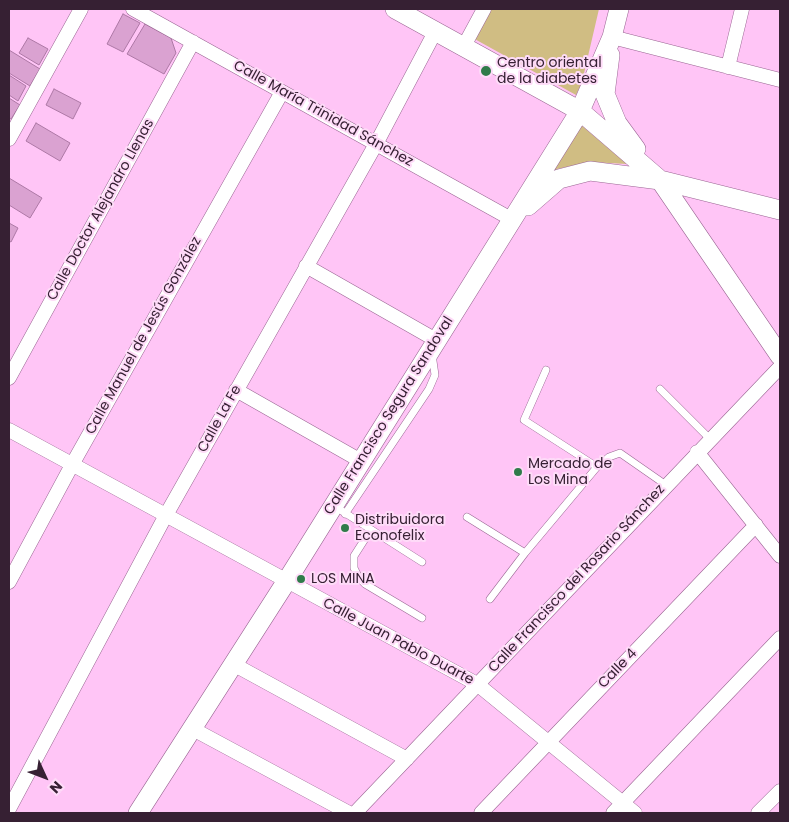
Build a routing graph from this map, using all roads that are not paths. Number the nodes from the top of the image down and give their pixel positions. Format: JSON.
{"nodes":[{"id":1,"x":81,"y":9,"type":"edge"},
{"id":2,"x":133,"y":9,"type":"edge"},
{"id":3,"x":395,"y":9,"type":"edge"},
{"id":4,"x":484,"y":9,"type":"edge"},
{"id":5,"x":619,"y":9,"type":"edge"},
{"id":6,"x":742,"y":9,"type":"edge"},
{"id":7,"x":435,"y":32,"type":"junction"},
{"id":8,"x":612,"y":37,"type":"junction"},
{"id":9,"x":193,"y":42,"type":"junction"},
{"id":10,"x":464,"y":46,"type":"junction"},
{"id":11,"x":728,"y":67,"type":"junction"},
{"id":12,"x":780,"y":80,"type":"edge"},
{"id":13,"x":282,"y":92,"type":"junction"},
{"id":14,"x":580,"y":110,"type":"junction"},
{"id":15,"x":9,"y":139,"type":"edge"},
{"id":16,"x":376,"y":144,"type":"junction"},
{"id":17,"x":660,"y":180,"type":"junction"},
{"id":18,"x":780,"y":210,"type":"edge"},
{"id":19,"x":513,"y":220,"type":"junction"},
{"id":20,"x":306,"y":266,"type":"junction"},
{"id":21,"x":433,"y":344,"type":"junction"},
{"id":22,"x":780,"y":356,"type":"edge"},
{"id":23,"x":780,"y":368,"type":"edge"},
{"id":24,"x":546,"y":370,"type":"dead end"},
{"id":25,"x":9,"y":378,"type":"edge"},
{"id":26,"x":660,"y":389,"type":"dead end"},
{"id":27,"x":236,"y":390,"type":"junction"},
{"id":28,"x":9,"y":430,"type":"edge"},
{"id":29,"x":710,"y":439,"type":"junction"},
{"id":30,"x":697,"y":452,"type":"junction"},
{"id":31,"x":362,"y":461,"type":"junction"},
{"id":32,"x":73,"y":463,"type":"junction"},
{"id":33,"x":597,"y":467,"type":"junction"},
{"id":34,"x":666,"y":484,"type":"junction"},
{"id":35,"x":339,"y":510,"type":"junction"},
{"id":36,"x":166,"y":515,"type":"junction"},
{"id":37,"x":467,"y":517,"type":"dead end"},
{"id":38,"x":756,"y":525,"type":"junction"},
{"id":39,"x":370,"y":531,"type":"junction"},
{"id":40,"x":525,"y":553,"type":"junction"},
{"id":41,"x":780,"y":556,"type":"edge"},
{"id":42,"x":422,"y":562,"type":"dead end"},
{"id":43,"x":9,"y":582,"type":"edge"},
{"id":44,"x":286,"y":582,"type":"junction"},
{"id":45,"x":490,"y":600,"type":"dead end"},
{"id":46,"x":422,"y":618,"type":"dead end"},
{"id":47,"x":780,"y":638,"type":"edge"},
{"id":48,"x":233,"y":664,"type":"junction"},
{"id":49,"x":477,"y":684,"type":"junction"},
{"id":50,"x":191,"y":728,"type":"junction"},
{"id":51,"x":548,"y":743,"type":"junction"},
{"id":52,"x":407,"y":759,"type":"junction"},
{"id":53,"x":780,"y":791,"type":"edge"},
{"id":54,"x":618,"y":808,"type":"edge"},
{"id":55,"x":9,"y":809,"type":"edge"},
{"id":56,"x":138,"y":813,"type":"edge"},
{"id":57,"x":349,"y":813,"type":"edge"},
{"id":58,"x":355,"y":813,"type":"edge"},
{"id":59,"x":481,"y":813,"type":"edge"},
{"id":60,"x":635,"y":813,"type":"edge"},
{"id":61,"x":758,"y":813,"type":"edge"}],
"edges":[{"from":1,"to":15,"type":"street"},
{"from":2,"to":9,"type":"street","name":"Calle María Trinidad Sánchez"},
{"from":3,"to":7,"type":"main road"},
{"from":4,"to":10,"type":"street"},
{"from":5,"to":8,"type":"main road","name":"Calle Francisco Segura Sandoval"},
{"from":6,"to":11,"type":"street"},
{"from":7,"to":10,"type":"main road"},
{"from":7,"to":16,"type":"street","name":"Calle La Fe"},
{"from":8,"to":11,"type":"street"},
{"from":8,"to":14,"type":"main road","name":"Calle Francisco Segura Sandoval"},
{"from":8,"to":17,"type":"main road"},
{"from":9,"to":13,"type":"street","name":"Calle María Trinidad Sánchez"},
{"from":9,"to":25,"type":"street","name":"Calle Doctor Alejandro Llenas"},
{"from":10,"to":14,"type":"main road"},
{"from":11,"to":12,"type":"street"},
{"from":13,"to":16,"type":"street","name":"Calle María Trinidad Sánchez"},
{"from":13,"to":32,"type":"street","name":"Calle Manuel de Jesús González"},
{"from":14,"to":17,"type":"main road"},
{"from":14,"to":19,"type":"main road","name":"Calle Francisco Segura Sandoval"},
{"from":16,"to":19,"type":"street","name":"Calle María Trinidad Sánchez"},
{"from":16,"to":20,"type":"street","name":"Calle La Fe"},
{"from":17,"to":18,"type":"main road"},
{"from":17,"to":19,"type":"main road"},
{"from":17,"to":22,"type":"main road"},
{"from":19,"to":21,"type":"main road","name":"Calle Francisco Segura Sandoval"},
{"from":20,"to":21,"type":"street"},
{"from":20,"to":27,"type":"street","name":"Calle La Fe"},
{"from":21,"to":31,"type":"main road","name":"Calle Francisco Segura Sandoval"},
{"from":21,"to":35,"type":"lane"},
{"from":23,"to":29,"type":"street","name":"Calle Francisco del Rosario Sánchez"},
{"from":24,"to":33,"type":"lane"},
{"from":26,"to":29,"type":"lane"},
{"from":27,"to":31,"type":"street"},
{"from":27,"to":36,"type":"street","name":"Calle La Fe"},
{"from":28,"to":32,"type":"street","name":"Calle Juan Pablo Duarte"},
{"from":29,"to":30,"type":"street","name":"Calle Francisco del Rosario Sánchez"},
{"from":30,"to":34,"type":"street","name":"Calle Francisco del Rosario Sánchez"},
{"from":30,"to":38,"type":"street"},
{"from":31,"to":35,"type":"main road","name":"Calle Francisco Segura Sandoval"},
{"from":32,"to":36,"type":"street","name":"Calle Juan Pablo Duarte"},
{"from":32,"to":43,"type":"street","name":"Calle Manuel de Jesús González"},
{"from":33,"to":34,"type":"lane"},
{"from":33,"to":40,"type":"lane"},
{"from":34,"to":49,"type":"street","name":"Calle Francisco del Rosario Sánchez"},
{"from":35,"to":39,"type":"lane"},
{"from":35,"to":44,"type":"main road","name":"Calle Francisco Segura Sandoval"},
{"from":36,"to":44,"type":"street","name":"Calle Juan Pablo Duarte"},
{"from":36,"to":55,"type":"street","name":"Calle La Fe"},
{"from":37,"to":40,"type":"lane"},
{"from":38,"to":41,"type":"street"},
{"from":38,"to":51,"type":"street","name":"Calle 4"},
{"from":39,"to":42,"type":"lane"},
{"from":39,"to":46,"type":"lane"},
{"from":40,"to":45,"type":"lane"},
{"from":44,"to":48,"type":"main road","name":"Calle Francisco Segura Sandoval"},
{"from":44,"to":49,"type":"street","name":"Calle Juan Pablo Duarte"},
{"from":47,"to":54,"type":"street"},
{"from":48,"to":50,"type":"main road","name":"Calle Francisco Segura Sandoval"},
{"from":48,"to":52,"type":"street"},
{"from":49,"to":51,"type":"street","name":"Calle Juan Pablo Duarte"},
{"from":49,"to":52,"type":"street","name":"Calle Francisco del Rosario Sánchez"},
{"from":50,"to":56,"type":"main road","name":"Calle Francisco Segura Sandoval"},
{"from":50,"to":57,"type":"street"},
{"from":51,"to":54,"type":"street","name":"Calle Juan Pablo Duarte"},
{"from":51,"to":59,"type":"street","name":"Calle 4"},
{"from":52,"to":58,"type":"street","name":"Calle Francisco del Rosario Sánchez"},
{"from":53,"to":61,"type":"street"},
{"from":54,"to":60,"type":"street","name":"Calle Juan Pablo Duarte"}]}
